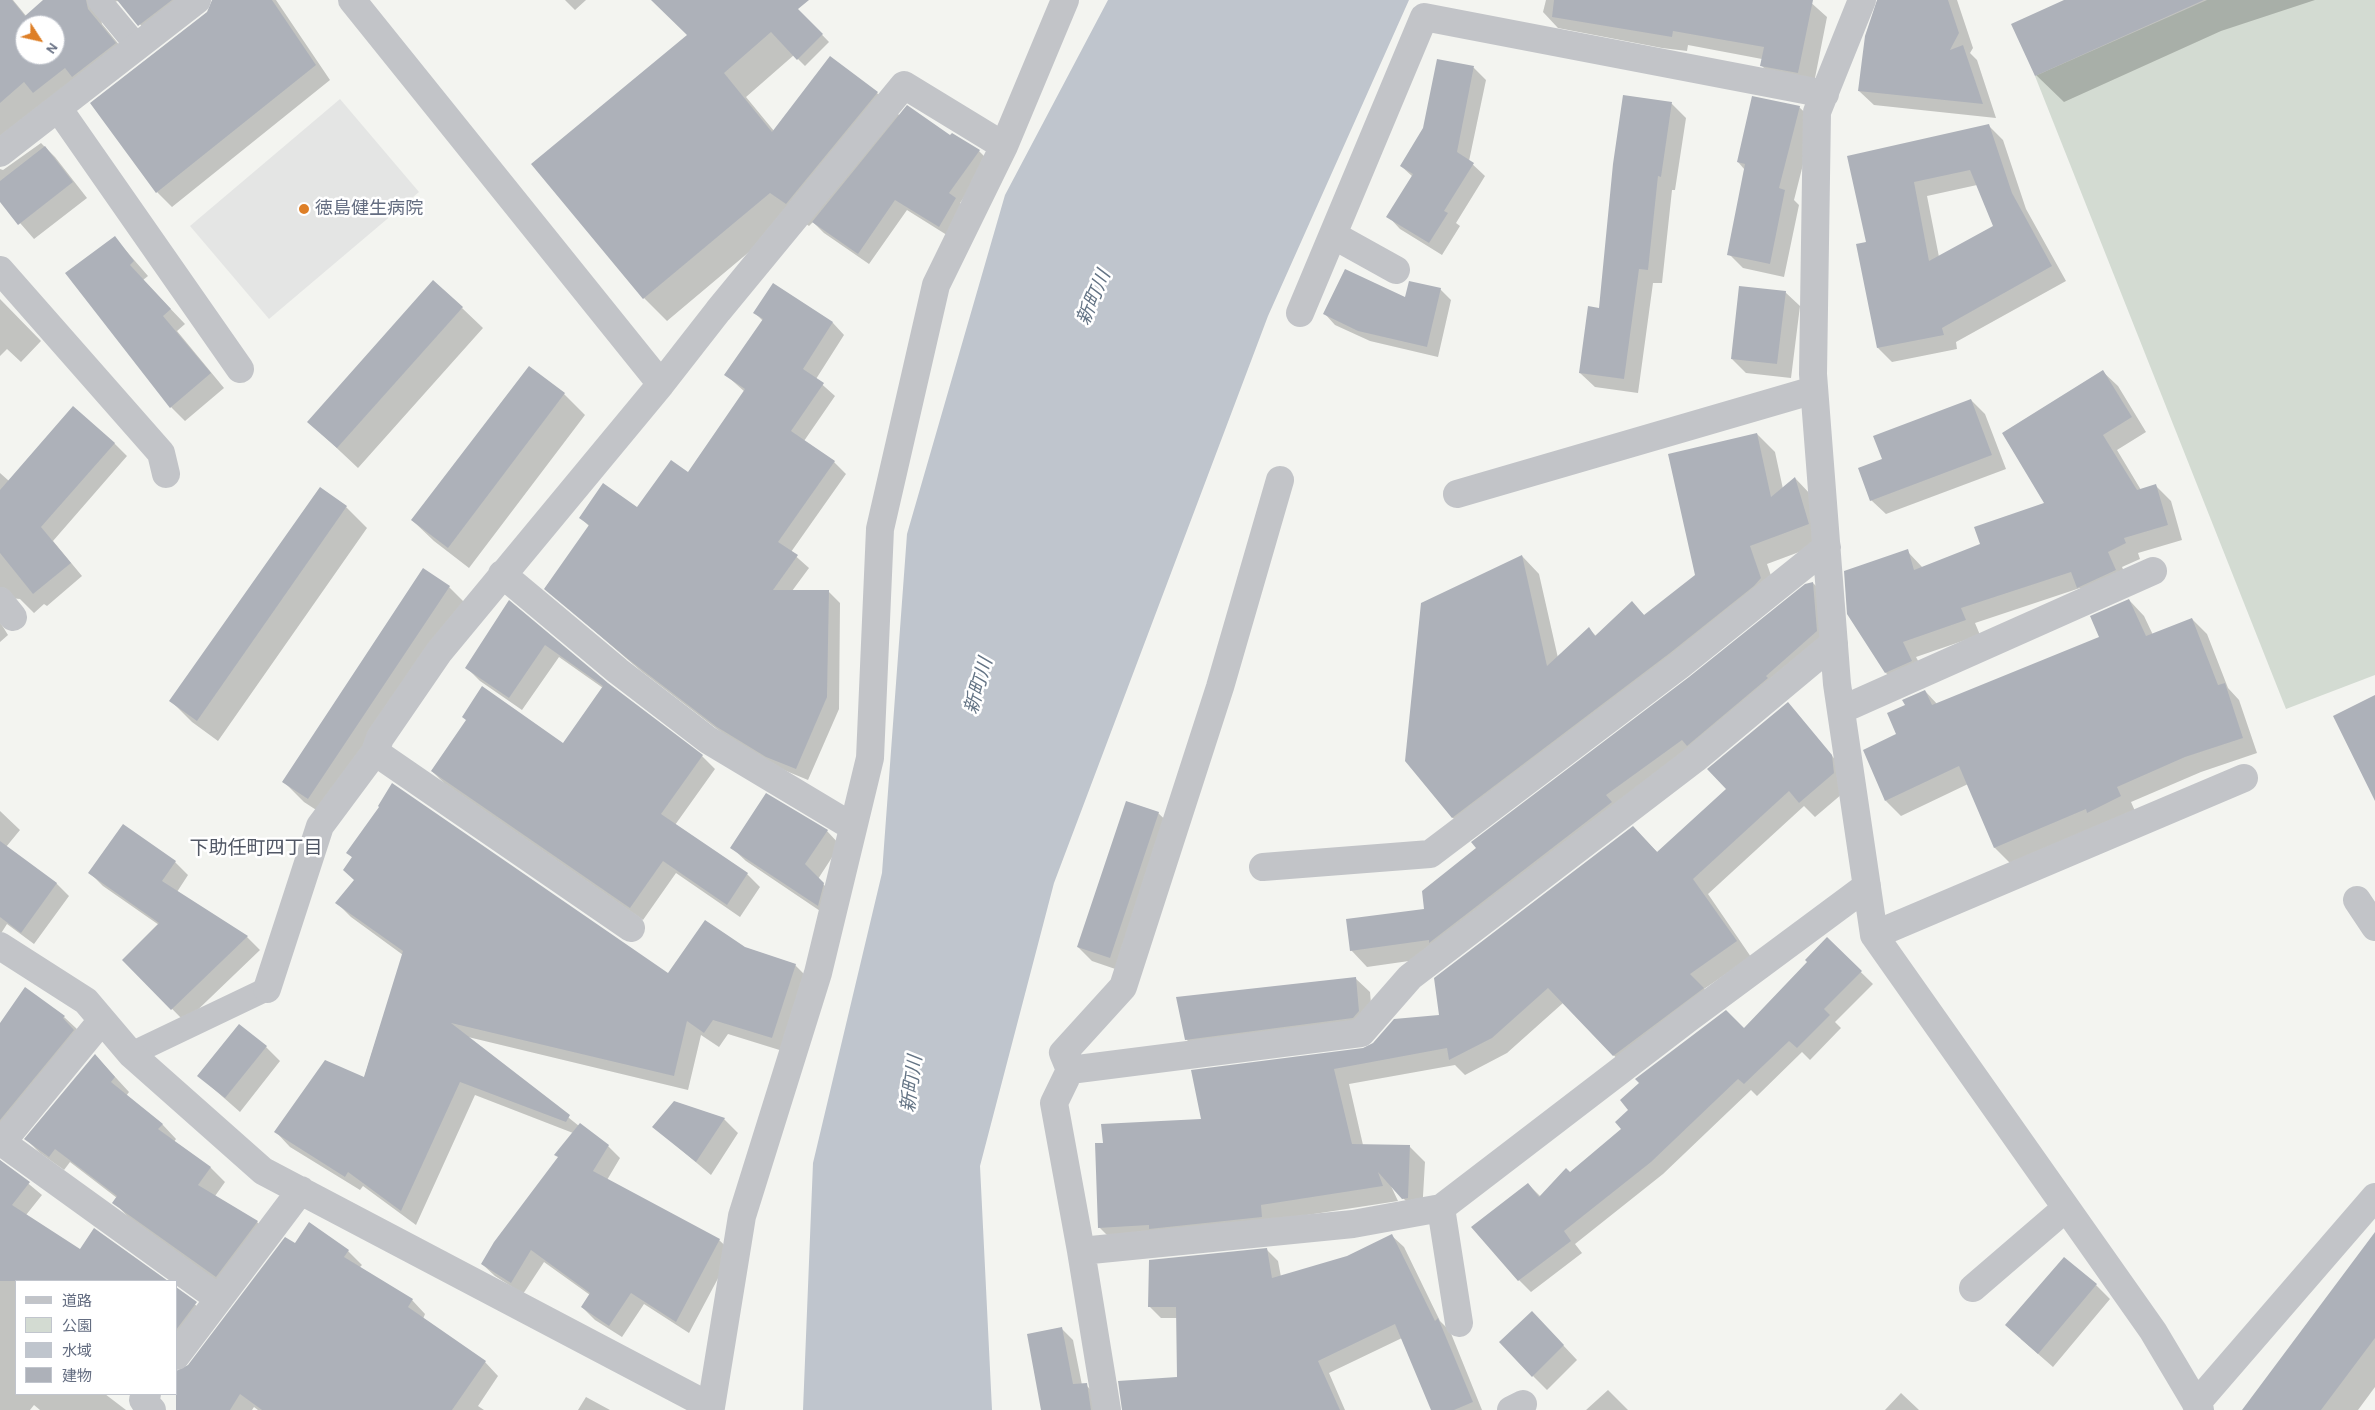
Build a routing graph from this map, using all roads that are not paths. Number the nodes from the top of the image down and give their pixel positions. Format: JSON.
{"nodes":[{"id":1,"x":99,"y":0,"type":"edge"},
{"id":2,"x":197,"y":0,"type":"edge"},
{"id":3,"x":352,"y":0,"type":"edge"},
{"id":4,"x":1065,"y":0,"type":"edge"},
{"id":5,"x":1862,"y":0,"type":"edge"},
{"id":6,"x":137,"y":46,"type":"junction"},
{"id":7,"x":1824,"y":94,"type":"junction"},
{"id":8,"x":58,"y":108,"type":"junction"},
{"id":9,"x":1004,"y":146,"type":"junction"},
{"id":10,"x":0,"y":153,"type":"edge"},
{"id":11,"x":1333,"y":235,"type":"junction"},
{"id":12,"x":0,"y":270,"type":"edge"},
{"id":13,"x":1396,"y":270,"type":"dead end"},
{"id":14,"x":1300,"y":313,"type":"dead end"},
{"id":15,"x":240,"y":369,"type":"dead end"},
{"id":16,"x":661,"y":384,"type":"junction"},
{"id":17,"x":1814,"y":390,"type":"junction"},
{"id":18,"x":166,"y":474,"type":"dead end"},
{"id":19,"x":1280,"y":480,"type":"dead end"},
{"id":20,"x":1457,"y":494,"type":"dead end"},
{"id":21,"x":1826,"y":547,"type":"junction"},
{"id":22,"x":2153,"y":571,"type":"dead end"},
{"id":23,"x":502,"y":574,"type":"junction"},
{"id":24,"x":1834,"y":643,"type":"junction"},
{"id":25,"x":1841,"y":710,"type":"junction"},
{"id":26,"x":375,"y":752,"type":"junction"},
{"id":27,"x":2244,"y":778,"type":"dead end"},
{"id":28,"x":853,"y":827,"type":"junction"},
{"id":29,"x":1263,"y":867,"type":"dead end"},
{"id":30,"x":1867,"y":886,"type":"junction"},
{"id":31,"x":2357,"y":900,"type":"dead end"},
{"id":32,"x":2375,"y":927,"type":"edge"},
{"id":33,"x":631,"y":928,"type":"dead end"},
{"id":34,"x":1874,"y":935,"type":"junction"},
{"id":35,"x":0,"y":946,"type":"edge"},
{"id":36,"x":267,"y":989,"type":"joint"},
{"id":37,"x":102,"y":1020,"type":"junction"},
{"id":38,"x":131,"y":1054,"type":"junction"},
{"id":39,"x":1070,"y":1070,"type":"junction"},
{"id":40,"x":1,"y":1141,"type":"edge"},
{"id":41,"x":301,"y":1190,"type":"junction"},
{"id":42,"x":2375,"y":1197,"type":"edge"},
{"id":43,"x":1441,"y":1208,"type":"junction"},
{"id":44,"x":2066,"y":1208,"type":"junction"},
{"id":45,"x":1081,"y":1251,"type":"junction"},
{"id":46,"x":1973,"y":1288,"type":"dead end"},
{"id":47,"x":219,"y":1299,"type":"junction"},
{"id":48,"x":1459,"y":1323,"type":"dead end"},
{"id":49,"x":178,"y":1353,"type":"edge"},
{"id":50,"x":147,"y":1395,"type":"edge"},
{"id":51,"x":2198,"y":1407,"type":"edge"},
{"id":52,"x":711,"y":1408,"type":"edge"},
{"id":53,"x":152,"y":1410,"type":"edge"},
{"id":54,"x":1107,"y":1410,"type":"edge"}],
"edges":[{"from":1,"to":6,"type":"lane"},
{"from":2,"to":6,"type":"street"},
{"from":3,"to":16,"type":"street"},
{"from":4,"to":9,"type":"street"},
{"from":5,"to":7,"type":"street"},
{"from":6,"to":8,"type":"street"},
{"from":7,"to":11,"type":"street"},
{"from":7,"to":17,"type":"street"},
{"from":8,"to":10,"type":"street"},
{"from":8,"to":15,"type":"street"},
{"from":9,"to":16,"type":"street"},
{"from":9,"to":28,"type":"street"},
{"from":11,"to":13,"type":"street"},
{"from":11,"to":14,"type":"street"},
{"from":12,"to":18,"type":"street"},
{"from":16,"to":23,"type":"street"},
{"from":17,"to":20,"type":"street"},
{"from":17,"to":21,"type":"street"},
{"from":19,"to":39,"type":"street"},
{"from":21,"to":24,"type":"street"},
{"from":21,"to":29,"type":"street"},
{"from":22,"to":25,"type":"street"},
{"from":23,"to":26,"type":"street"},
{"from":23,"to":28,"type":"street"},
{"from":24,"to":25,"type":"street"},
{"from":24,"to":39,"type":"street"},
{"from":25,"to":30,"type":"street"},
{"from":26,"to":33,"type":"street"},
{"from":26,"to":36,"type":"street"},
{"from":27,"to":34,"type":"street"},
{"from":28,"to":52,"type":"street"},
{"from":30,"to":34,"type":"street"},
{"from":30,"to":43,"type":"street"},
{"from":31,"to":32,"type":"street"},
{"from":34,"to":44,"type":"street"},
{"from":35,"to":37,"type":"street"},
{"from":36,"to":38,"type":"lane"},
{"from":37,"to":38,"type":"street"},
{"from":37,"to":40,"type":"street"},
{"from":38,"to":41,"type":"street"},
{"from":39,"to":45,"type":"street"},
{"from":40,"to":47,"type":"street"},
{"from":41,"to":47,"type":"street"},
{"from":41,"to":52,"type":"street"},
{"from":42,"to":51,"type":"street"},
{"from":43,"to":45,"type":"street"},
{"from":43,"to":48,"type":"street"},
{"from":44,"to":46,"type":"street"},
{"from":44,"to":51,"type":"street"},
{"from":45,"to":54,"type":"street"},
{"from":47,"to":49,"type":"street"},
{"from":50,"to":53,"type":"street"}]}
